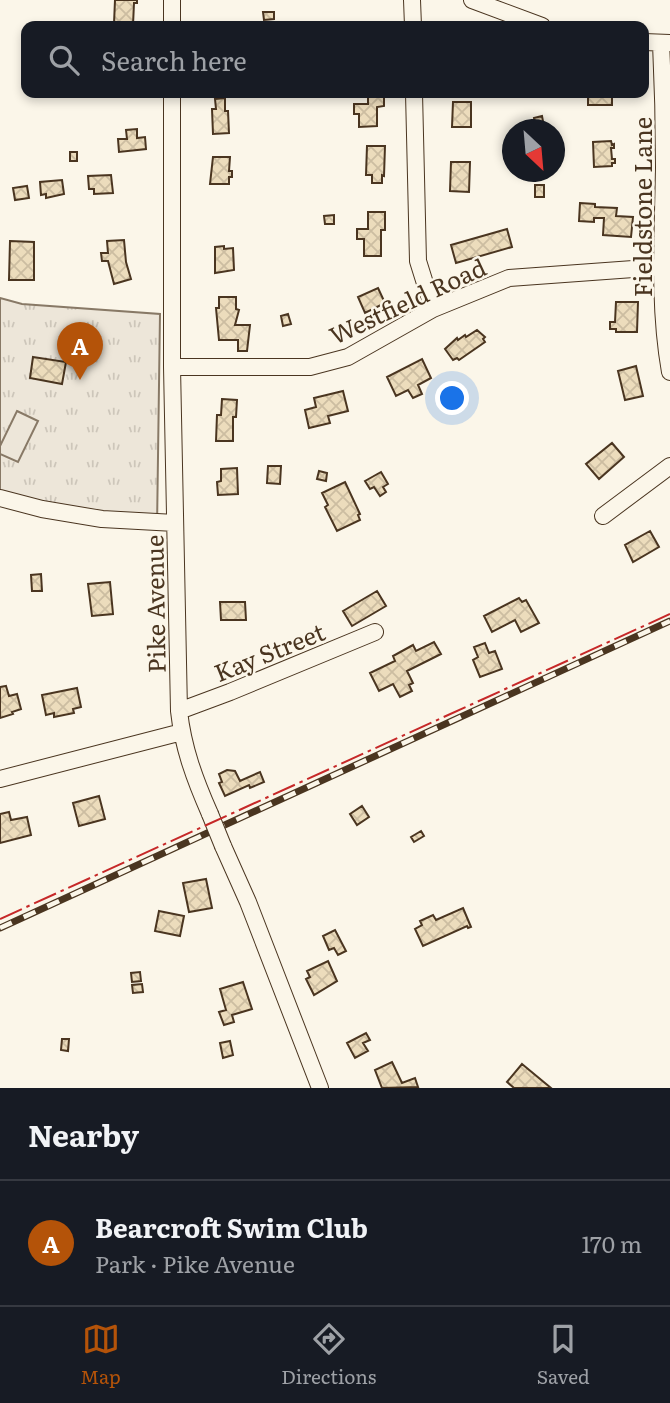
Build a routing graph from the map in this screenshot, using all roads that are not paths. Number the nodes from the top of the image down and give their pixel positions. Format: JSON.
{"nodes":[{"id":1,"x":172,"y":0,"type":"edge"},
{"id":2,"x":412,"y":0,"type":"edge"},
{"id":3,"x":472,"y":0,"type":"edge"},
{"id":4,"x":172,"y":21,"type":"edge"},
{"id":5,"x":413,"y":21,"type":"edge"},
{"id":6,"x":529,"y":21,"type":"edge"},
{"id":7,"x":666,"y":43,"type":"edge"},
{"id":8,"x":172,"y":98,"type":"edge"},
{"id":9,"x":414,"y":98,"type":"edge"},
{"id":10,"x":662,"y":267,"type":"junction"},
{"id":11,"x":433,"y":309,"type":"junction"},
{"id":12,"x":172,"y":367,"type":"junction"},
{"id":13,"x":670,"y":372,"type":"edge"},
{"id":14,"x":670,"y":466,"type":"edge"},
{"id":15,"x":0,"y":498,"type":"edge"},
{"id":16,"x":603,"y":516,"type":"dead end"},
{"id":17,"x":175,"y":523,"type":"junction"},
{"id":18,"x":375,"y":632,"type":"dead end"},
{"id":19,"x":179,"y":711,"type":"junction"},
{"id":20,"x":182,"y":732,"type":"junction"},
{"id":21,"x":0,"y":779,"type":"edge"},
{"id":22,"x":320,"y":1088,"type":"edge"}],
"edges":[{"from":1,"to":4,"type":"street"},
{"from":2,"to":5,"type":"street"},
{"from":3,"to":6,"type":"street"},
{"from":7,"to":10,"type":"street","name":"Fieldstone Lane"},
{"from":8,"to":12,"type":"street","name":"Pike Avenue"},
{"from":9,"to":11,"type":"street"},
{"from":10,"to":11,"type":"street","name":"Westfield Road"},
{"from":10,"to":13,"type":"street","name":"Fieldstone Lane"},
{"from":11,"to":12,"type":"street","name":"Westfield Road"},
{"from":12,"to":17,"type":"street","name":"Pike Avenue"},
{"from":14,"to":16,"type":"street"},
{"from":15,"to":17,"type":"street"},
{"from":17,"to":19,"type":"street","name":"Pike Avenue"},
{"from":18,"to":19,"type":"street","name":"Kay Street"},
{"from":19,"to":20,"type":"street","name":"Pike Avenue"},
{"from":20,"to":21,"type":"street"},
{"from":20,"to":22,"type":"street","name":"Pike Avenue","bridge":true}]}
